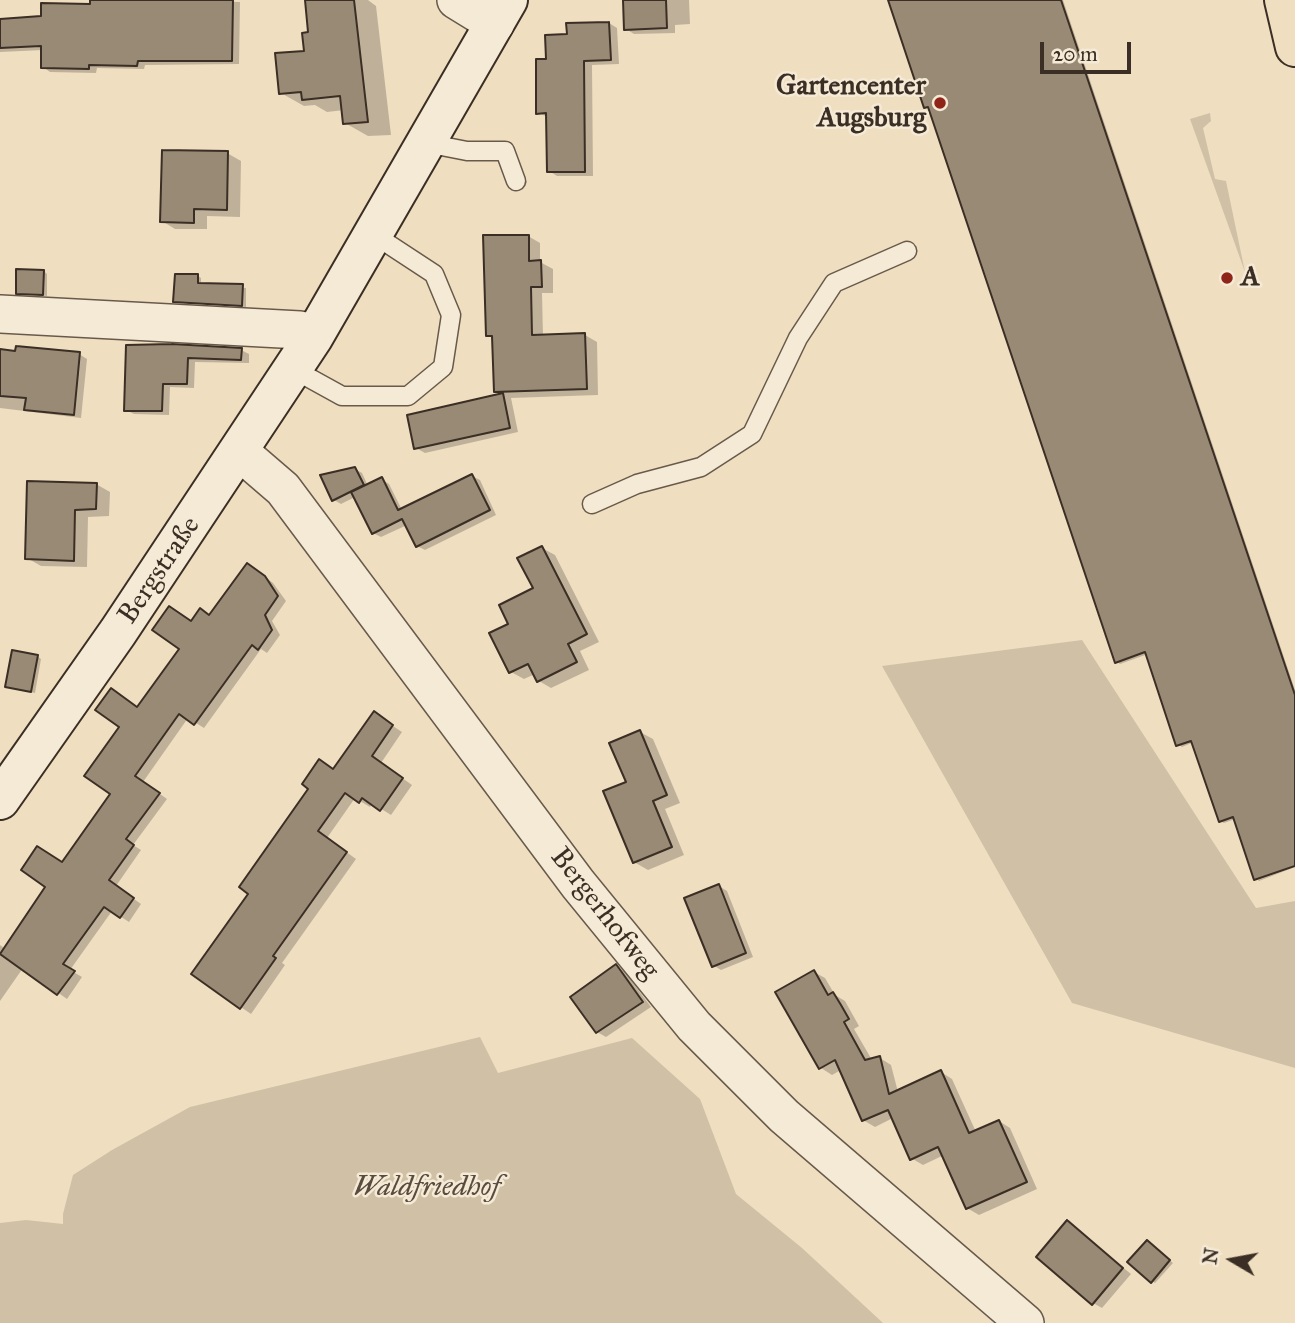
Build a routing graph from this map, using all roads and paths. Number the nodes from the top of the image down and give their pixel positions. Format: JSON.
{"nodes":[{"id":1,"x":456,"y":0,"type":"edge"},
{"id":2,"x":1284,"y":0,"type":"edge"},
{"id":3,"x":501,"y":12,"type":"edge"},
{"id":4,"x":1295,"y":47,"type":"edge"},
{"id":5,"x":426,"y":143,"type":"junction"},
{"id":6,"x":516,"y":181,"type":"dead end"},
{"id":7,"x":373,"y":234,"type":"junction"},
{"id":8,"x":907,"y":251,"type":"dead end"},
{"id":9,"x":0,"y":314,"type":"edge"},
{"id":10,"x":303,"y":354,"type":"junction"},
{"id":11,"x":240,"y":452,"type":"junction"},
{"id":12,"x":592,"y":504,"type":"dead end"},
{"id":13,"x":0,"y":800,"type":"edge"},
{"id":14,"x":1025,"y":1323,"type":"edge"}],
"edges":[{"from":1,"to":3,"type":"street"},
{"from":2,"to":4,"type":"highway"},
{"from":3,"to":5,"type":"main road","name":"Bergstraße"},
{"from":5,"to":6,"type":"lane"},
{"from":5,"to":7,"type":"main road","name":"Bergstraße"},
{"from":7,"to":10,"type":"main road","name":"Bergstraße"},
{"from":7,"to":10,"type":"lane"},
{"from":8,"to":12,"type":"lane"},
{"from":9,"to":10,"type":"street"},
{"from":10,"to":11,"type":"main road","name":"Bergstraße"},
{"from":11,"to":13,"type":"main road","name":"Bergstraße"},
{"from":11,"to":14,"type":"street","name":"Bergerhofweg"}]}
